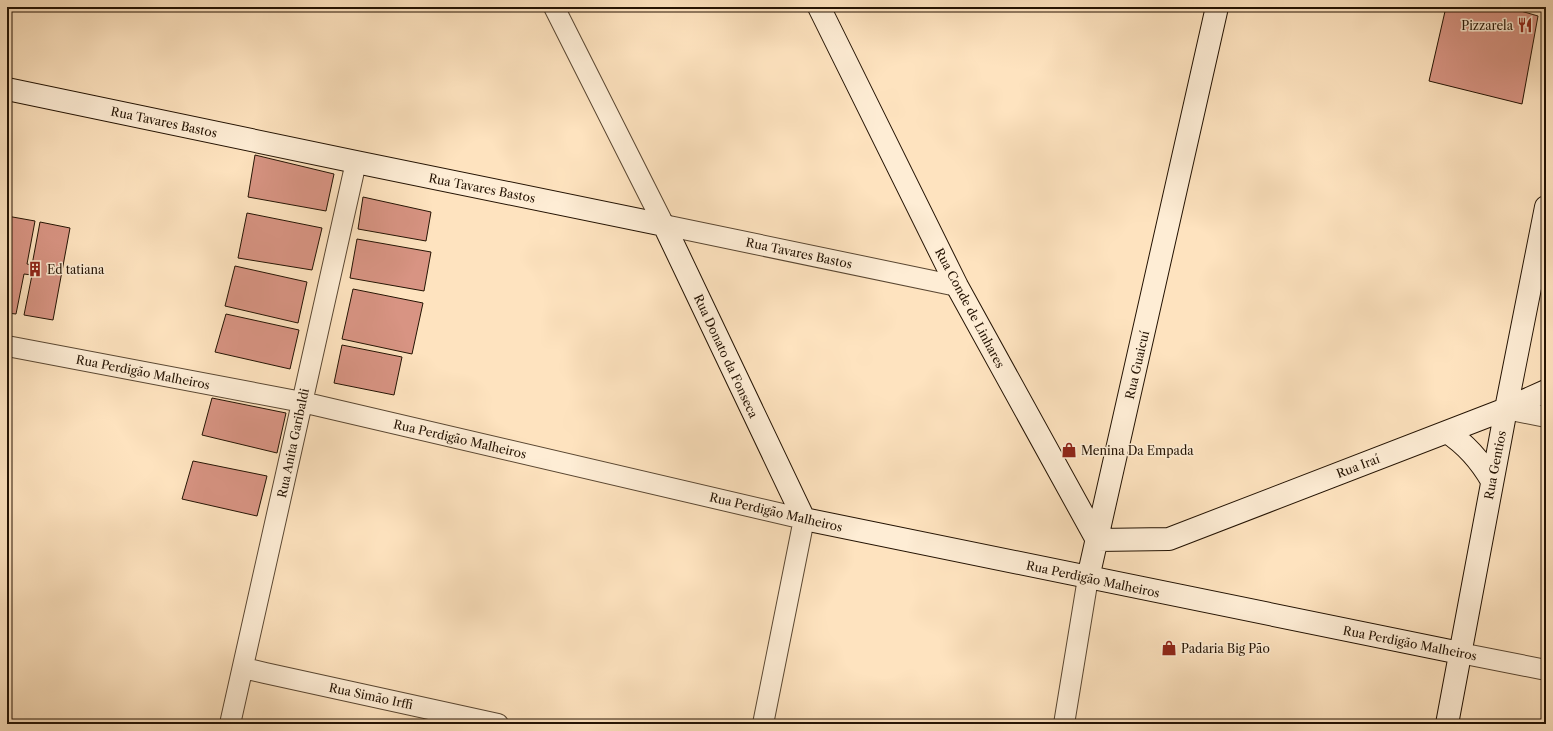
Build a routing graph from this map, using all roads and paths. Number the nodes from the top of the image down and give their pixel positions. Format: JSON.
{"nodes":[{"id":1,"x":554,"y":7,"type":"edge"},
{"id":2,"x":819,"y":7,"type":"edge"},
{"id":3,"x":1217,"y":7,"type":"edge"},
{"id":4,"x":7,"y":89,"type":"edge"},
{"id":5,"x":356,"y":162,"type":"junction"},
{"id":6,"x":1546,"y":207,"type":"edge"},
{"id":7,"x":664,"y":225,"type":"junction"},
{"id":8,"x":957,"y":286,"type":"junction"},
{"id":9,"x":7,"y":346,"type":"edge"},
{"id":10,"x":1546,"y":391,"type":"edge"},
{"id":11,"x":302,"y":402,"type":"junction"},
{"id":12,"x":1506,"y":409,"type":"junction"},
{"id":13,"x":1546,"y":417,"type":"edge"},
{"id":14,"x":1447,"y":432,"type":"junction"},
{"id":15,"x":1492,"y":481,"type":"junction"},
{"id":16,"x":804,"y":519,"type":"junction"},
{"id":17,"x":1096,"y":540,"type":"junction"},
{"id":18,"x":1088,"y":578,"type":"junction"},
{"id":19,"x":1460,"y":653,"type":"junction"},
{"id":20,"x":244,"y":668,"type":"junction"},
{"id":21,"x":1546,"y":670,"type":"edge"},
{"id":22,"x":230,"y":724,"type":"edge"},
{"id":23,"x":498,"y":724,"type":"edge"},
{"id":24,"x":763,"y":724,"type":"edge"},
{"id":25,"x":1064,"y":724,"type":"edge"},
{"id":26,"x":1447,"y":724,"type":"edge"}],
"edges":[{"from":1,"to":7,"type":"street","name":"Rua Donato da Fonseca"},
{"from":2,"to":8,"type":"street","name":"Rua Conde de Linhares"},
{"from":3,"to":17,"type":"street","name":"Rua Guaicuí"},
{"from":4,"to":5,"type":"street","name":"Rua Tavares Bastos"},
{"from":5,"to":7,"type":"street","name":"Rua Tavares Bastos"},
{"from":5,"to":11,"type":"street","name":"Rua Anita Garibaldi"},
{"from":6,"to":12,"type":"street","name":"Rua Gentios"},
{"from":7,"to":8,"type":"street","name":"Rua Tavares Bastos"},
{"from":7,"to":16,"type":"street","name":"Rua Donato da Fonseca"},
{"from":8,"to":17,"type":"street","name":"Rua Conde de Linhares"},
{"from":9,"to":11,"type":"street","name":"Rua Perdigão Malheiros"},
{"from":10,"to":12,"type":"street","name":"Rua Iraí"},
{"from":11,"to":16,"type":"street","name":"Rua Perdigão Malheiros"},
{"from":11,"to":20,"type":"street","name":"Rua Anita Garibaldi"},
{"from":12,"to":13,"type":"street"},
{"from":12,"to":14,"type":"street","name":"Rua Iraí"},
{"from":12,"to":15,"type":"street","name":"Rua Gentios"},
{"from":14,"to":15,"type":"street"},
{"from":14,"to":17,"type":"street","name":"Rua Iraí"},
{"from":15,"to":19,"type":"street","name":"Rua Gentios"},
{"from":16,"to":18,"type":"street","name":"Rua Perdigão Malheiros"},
{"from":16,"to":24,"type":"street"},
{"from":17,"to":18,"type":"street","name":"Rua Guaicuí"},
{"from":18,"to":19,"type":"street","name":"Rua Perdigão Malheiros"},
{"from":18,"to":25,"type":"street","name":"Rua Guaicuí"},
{"from":19,"to":21,"type":"street","name":"Rua Perdigão Malheiros"},
{"from":19,"to":26,"type":"street","name":"Rua Gentios"},
{"from":20,"to":22,"type":"street","name":"Rua Anita Garibaldi"},
{"from":20,"to":23,"type":"street","name":"Rua Simão Irffi"}]}
